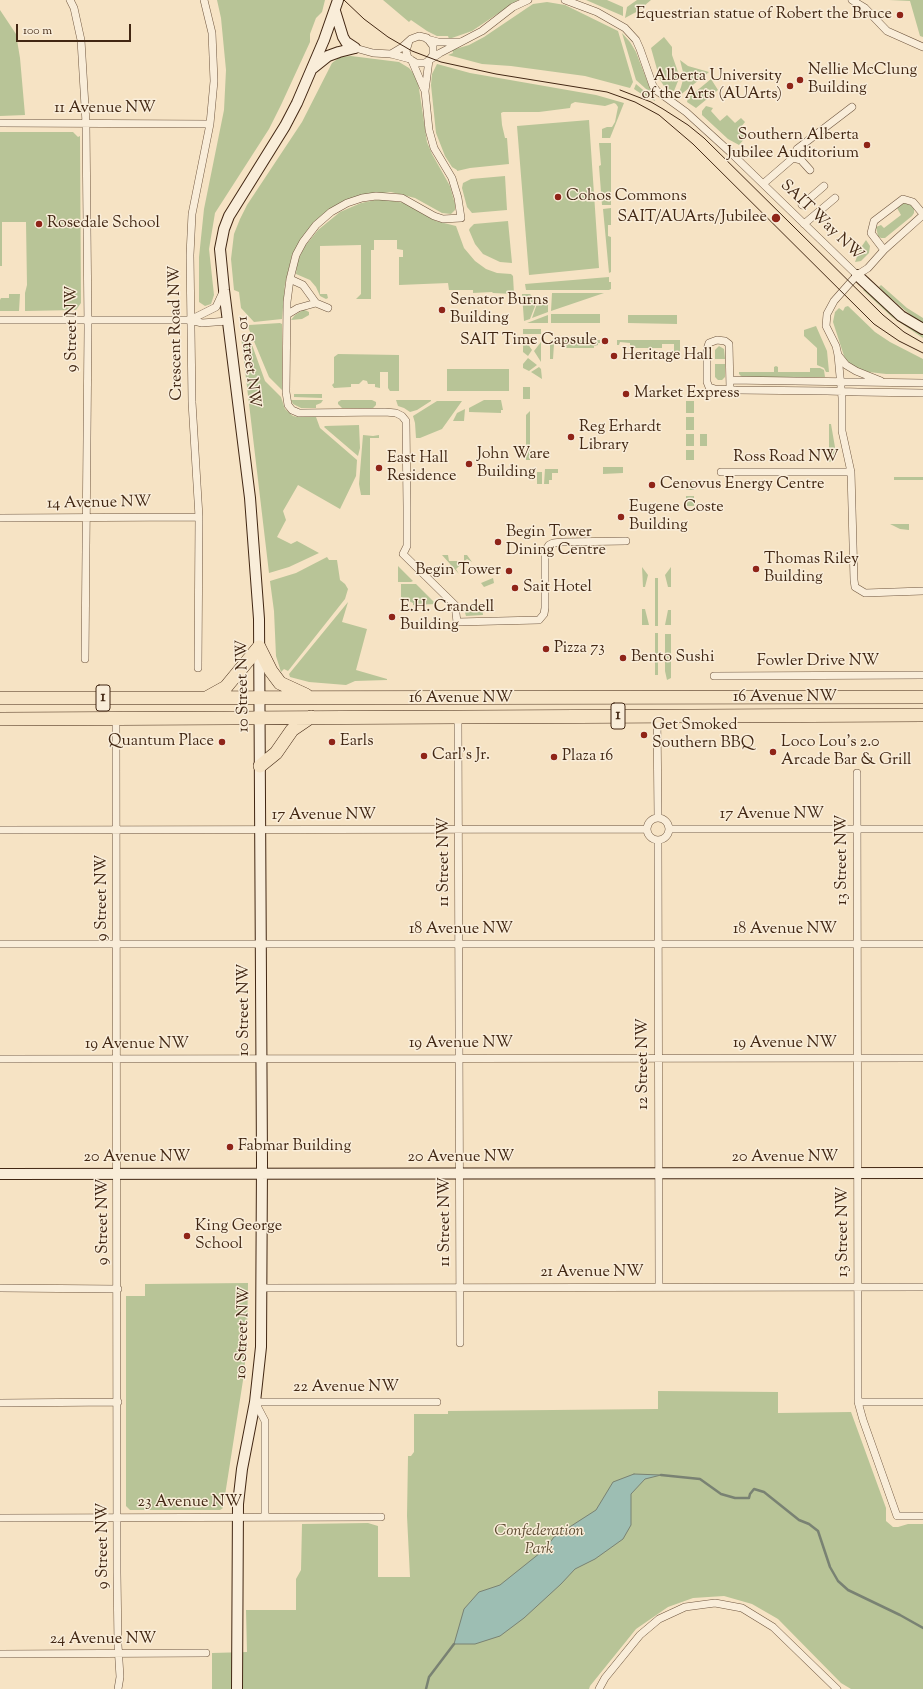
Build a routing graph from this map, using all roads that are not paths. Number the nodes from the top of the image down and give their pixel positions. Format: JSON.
{"nodes":[{"id":1,"x":70,"y":0,"type":"edge"},
{"id":2,"x":204,"y":0,"type":"edge"},
{"id":3,"x":338,"y":0,"type":"edge"},
{"id":4,"x":528,"y":0,"type":"edge"},
{"id":5,"x":565,"y":0,"type":"edge"},
{"id":6,"x":852,"y":0,"type":"edge"},
{"id":7,"x":335,"y":11,"type":"junction"},
{"id":8,"x":427,"y":38,"type":"junction"},
{"id":9,"x":409,"y":41,"type":"junction"},
{"id":10,"x":463,"y":42,"type":"junction"},
{"id":11,"x":923,"y":47,"type":"edge"},
{"id":12,"x":355,"y":48,"type":"junction"},
{"id":13,"x":391,"y":54,"type":"junction"},
{"id":14,"x":411,"y":60,"type":"junction"},
{"id":15,"x":429,"y":60,"type":"junction"},
{"id":16,"x":312,"y":69,"type":"junction"},
{"id":17,"x":425,"y":91,"type":"junction"},
{"id":18,"x":852,"y":107,"type":"dead end"},
{"id":19,"x":0,"y":123,"type":"edge"},
{"id":20,"x":86,"y":123,"type":"junction"},
{"id":21,"x":210,"y":124,"type":"junction"},
{"id":22,"x":793,"y":158,"type":"junction"},
{"id":23,"x":810,"y":170,"type":"dead end"},
{"id":24,"x":763,"y":184,"type":"junction"},
{"id":25,"x":824,"y":186,"type":"dead end"},
{"id":26,"x":835,"y":198,"type":"dead end"},
{"id":27,"x":802,"y":205,"type":"dead end"},
{"id":28,"x":923,"y":214,"type":"edge"},
{"id":29,"x":804,"y":224,"type":"junction"},
{"id":30,"x":884,"y":250,"type":"junction"},
{"id":31,"x":857,"y":275,"type":"junction"},
{"id":32,"x":290,"y":279,"type":"junction"},
{"id":33,"x":224,"y":290,"type":"junction"},
{"id":34,"x":316,"y":303,"type":"junction"},
{"id":35,"x":328,"y":308,"type":"dead end"},
{"id":36,"x":288,"y":314,"type":"junction"},
{"id":37,"x":0,"y":320,"type":"edge"},
{"id":38,"x":87,"y":320,"type":"junction"},
{"id":39,"x":190,"y":320,"type":"junction"},
{"id":40,"x":228,"y":321,"type":"junction"},
{"id":41,"x":923,"y":329,"type":"edge"},
{"id":42,"x":838,"y":355,"type":"junction"},
{"id":43,"x":730,"y":380,"type":"junction"},
{"id":44,"x":840,"y":382,"type":"junction"},
{"id":45,"x":885,"y":383,"type":"junction"},
{"id":46,"x":923,"y":383,"type":"edge"},
{"id":47,"x":730,"y":389,"type":"junction"},
{"id":48,"x":841,"y":392,"type":"junction"},
{"id":49,"x":923,"y":393,"type":"edge"},
{"id":50,"x":721,"y":472,"type":"dead end"},
{"id":51,"x":852,"y":472,"type":"junction"},
{"id":52,"x":199,"y":517,"type":"junction"},
{"id":53,"x":0,"y":518,"type":"edge"},
{"id":54,"x":87,"y":518,"type":"junction"},
{"id":55,"x":626,"y":541,"type":"dead end"},
{"id":56,"x":923,"y":590,"type":"edge"},
{"id":57,"x":259,"y":647,"type":"junction"},
{"id":58,"x":85,"y":659,"type":"dead end"},
{"id":59,"x":198,"y":668,"type":"dead end"},
{"id":60,"x":923,"y":675,"type":"edge"},
{"id":61,"x":714,"y":676,"type":"dead end"},
{"id":62,"x":260,"y":697,"type":"junction"},
{"id":63,"x":923,"y":697,"type":"edge"},
{"id":64,"x":0,"y":698,"type":"edge"},
{"id":65,"x":207,"y":698,"type":"junction"},
{"id":66,"x":313,"y":698,"type":"junction"},
{"id":67,"x":923,"y":715,"type":"edge"},
{"id":68,"x":312,"y":716,"type":"junction"},
{"id":69,"x":458,"y":716,"type":"junction"},
{"id":70,"x":657,"y":716,"type":"junction"},
{"id":71,"x":0,"y":718,"type":"edge"},
{"id":72,"x":260,"y":718,"type":"junction"},
{"id":73,"x":116,"y":719,"type":"junction"},
{"id":74,"x":260,"y":766,"type":"junction"},
{"id":75,"x":857,"y":773,"type":"dead end"},
{"id":76,"x":658,"y":818,"type":"junction"},
{"id":77,"x":116,"y":829,"type":"junction"},
{"id":78,"x":260,"y":829,"type":"junction"},
{"id":79,"x":647,"y":829,"type":"junction"},
{"id":80,"x":670,"y":829,"type":"junction"},
{"id":81,"x":857,"y":829,"type":"junction"},
{"id":82,"x":923,"y":829,"type":"edge"},
{"id":83,"x":0,"y":830,"type":"edge"},
{"id":84,"x":459,"y":830,"type":"junction"},
{"id":85,"x":658,"y":840,"type":"junction"},
{"id":86,"x":0,"y":944,"type":"edge"},
{"id":87,"x":117,"y":944,"type":"junction"},
{"id":88,"x":260,"y":944,"type":"junction"},
{"id":89,"x":460,"y":944,"type":"junction"},
{"id":90,"x":658,"y":944,"type":"junction"},
{"id":91,"x":857,"y":944,"type":"junction"},
{"id":92,"x":923,"y":944,"type":"edge"},
{"id":93,"x":260,"y":1058,"type":"junction"},
{"id":94,"x":460,"y":1058,"type":"junction"},
{"id":95,"x":658,"y":1058,"type":"junction"},
{"id":96,"x":858,"y":1058,"type":"junction"},
{"id":97,"x":923,"y":1058,"type":"edge"},
{"id":98,"x":0,"y":1059,"type":"edge"},
{"id":99,"x":117,"y":1059,"type":"junction"},
{"id":100,"x":118,"y":1173,"type":"junction"},
{"id":101,"x":460,"y":1173,"type":"junction"},
{"id":102,"x":658,"y":1173,"type":"junction"},
{"id":103,"x":858,"y":1173,"type":"junction"},
{"id":104,"x":923,"y":1173,"type":"edge"},
{"id":105,"x":0,"y":1174,"type":"edge"},
{"id":106,"x":262,"y":1174,"type":"junction"},
{"id":107,"x":659,"y":1287,"type":"junction"},
{"id":108,"x":858,"y":1287,"type":"junction"},
{"id":109,"x":923,"y":1287,"type":"edge"},
{"id":110,"x":0,"y":1288,"type":"edge"},
{"id":111,"x":261,"y":1288,"type":"junction"},
{"id":112,"x":460,"y":1288,"type":"junction"},
{"id":113,"x":118,"y":1289,"type":"junction"},
{"id":114,"x":460,"y":1343,"type":"dead end"},
{"id":115,"x":118,"y":1402,"type":"junction"},
{"id":116,"x":255,"y":1402,"type":"junction"},
{"id":117,"x":437,"y":1402,"type":"dead end"},
{"id":118,"x":858,"y":1402,"type":"junction"},
{"id":119,"x":923,"y":1402,"type":"edge"},
{"id":120,"x":0,"y":1403,"type":"edge"},
{"id":121,"x":923,"y":1516,"type":"edge"},
{"id":122,"x":117,"y":1517,"type":"junction"},
{"id":123,"x":237,"y":1517,"type":"junction"},
{"id":124,"x":265,"y":1517,"type":"junction"},
{"id":125,"x":381,"y":1517,"type":"dead end"},
{"id":126,"x":0,"y":1518,"type":"edge"},
{"id":127,"x":206,"y":1653,"type":"dead end"},
{"id":128,"x":0,"y":1654,"type":"edge"},
{"id":129,"x":118,"y":1654,"type":"junction"},
{"id":130,"x":834,"y":1688,"type":"edge"},
{"id":131,"x":118,"y":1689,"type":"edge"},
{"id":132,"x":237,"y":1689,"type":"edge"},
{"id":133,"x":599,"y":1689,"type":"edge"}],
"edges":[{"from":1,"to":20,"type":"street","name":"9 Street NW"},
{"from":2,"to":21,"type":"street","name":"Crescent Road NW"},
{"from":3,"to":7,"type":"street","name":"10 Street NW"},
{"from":4,"to":10,"type":"street"},
{"from":5,"to":24,"type":"street","name":"SAIT Way NW"},
{"from":6,"to":11,"type":"street"},
{"from":7,"to":12,"type":"street"},
{"from":7,"to":16,"type":"street","name":"10 Street NW"},
{"from":8,"to":9,"type":"street"},
{"from":8,"to":10,"type":"street"},
{"from":8,"to":15,"type":"street"},
{"from":9,"to":13,"type":"street"},
{"from":9,"to":14,"type":"street"},
{"from":10,"to":15,"type":"street"},
{"from":12,"to":13,"type":"street"},
{"from":12,"to":16,"type":"street"},
{"from":13,"to":14,"type":"street"},
{"from":14,"to":15,"type":"street"},
{"from":14,"to":17,"type":"street"},
{"from":15,"to":17,"type":"street"},
{"from":16,"to":33,"type":"street","name":"10 Street NW"},
{"from":17,"to":32,"type":"street"},
{"from":18,"to":22,"type":"street"},
{"from":19,"to":20,"type":"street","name":"11 Avenue NW"},
{"from":20,"to":21,"type":"street","name":"11 Avenue NW"},
{"from":20,"to":38,"type":"street","name":"9 Street NW"},
{"from":21,"to":39,"type":"street","name":"Crescent Road NW"},
{"from":22,"to":23,"type":"street"},
{"from":22,"to":24,"type":"street"},
{"from":24,"to":29,"type":"street","name":"SAIT Way NW"},
{"from":25,"to":27,"type":"street"},
{"from":26,"to":29,"type":"street"},
{"from":28,"to":30,"type":"street"},
{"from":28,"to":30,"type":"street"},
{"from":29,"to":31,"type":"street","name":"SAIT Way NW"},
{"from":30,"to":31,"type":"street"},
{"from":31,"to":41,"type":"street"},
{"from":31,"to":42,"type":"street","name":"SAIT Way NW"},
{"from":32,"to":34,"type":"street"},
{"from":32,"to":36,"type":"street"},
{"from":33,"to":39,"type":"street"},
{"from":33,"to":40,"type":"street","name":"10 Street NW"},
{"from":34,"to":35,"type":"street"},
{"from":34,"to":36,"type":"street"},
{"from":36,"to":55,"type":"street"},
{"from":37,"to":38,"type":"street"},
{"from":38,"to":39,"type":"street"},
{"from":38,"to":54,"type":"street","name":"9 Street NW"},
{"from":39,"to":40,"type":"street"},
{"from":39,"to":52,"type":"street","name":"Crescent Road NW"},
{"from":40,"to":57,"type":"street","name":"10 Street NW"},
{"from":42,"to":44,"type":"street","name":"SAIT Way NW"},
{"from":42,"to":45,"type":"street","name":"SAIT Way NW"},
{"from":43,"to":44,"type":"street"},
{"from":43,"to":47,"type":"street"},
{"from":43,"to":47,"type":"street"},
{"from":44,"to":45,"type":"street"},
{"from":44,"to":48,"type":"street","name":"SAIT Way NW"},
{"from":45,"to":46,"type":"street"},
{"from":47,"to":48,"type":"street"},
{"from":48,"to":49,"type":"street"},
{"from":48,"to":51,"type":"street"},
{"from":50,"to":51,"type":"street","name":"Ross Road NW"},
{"from":51,"to":56,"type":"street"},
{"from":52,"to":54,"type":"street","name":"14 Avenue NW"},
{"from":52,"to":59,"type":"street","name":"Crescent Road NW"},
{"from":53,"to":54,"type":"street","name":"14 Avenue NW"},
{"from":54,"to":58,"type":"street","name":"9 Street NW"},
{"from":57,"to":62,"type":"street","name":"10 Street NW"},
{"from":57,"to":65,"type":"highway"},
{"from":57,"to":66,"type":"highway"},
{"from":60,"to":61,"type":"street","name":"Fowler Drive NW"},
{"from":62,"to":65,"type":"highway","name":"16 Avenue NW","number":"1"},
{"from":62,"to":66,"type":"highway","name":"16 Avenue NW","number":"1"},
{"from":62,"to":72,"type":"street","name":"10 Street NW"},
{"from":63,"to":66,"type":"highway","name":"16 Avenue NW","number":"1"},
{"from":64,"to":65,"type":"highway","name":"16 Avenue NW","number":"1"},
{"from":67,"to":70,"type":"highway","name":"16 Avenue NW","number":"1"},
{"from":68,"to":69,"type":"highway","name":"16 Avenue NW","number":"1"},
{"from":68,"to":72,"type":"highway","name":"16 Avenue NW","number":"1"},
{"from":68,"to":74,"type":"highway"},
{"from":69,"to":70,"type":"highway","name":"16 Avenue NW","number":"1"},
{"from":69,"to":84,"type":"street","name":"11 Street NW"},
{"from":70,"to":76,"type":"street"},
{"from":71,"to":73,"type":"highway","name":"16 Avenue NW","number":"1"},
{"from":72,"to":73,"type":"highway","name":"16 Avenue NW","number":"1"},
{"from":72,"to":74,"type":"street","name":"10 Street NW"},
{"from":73,"to":77,"type":"street","name":"9 Street NW"},
{"from":74,"to":78,"type":"street","name":"10 Street NW"},
{"from":75,"to":81,"type":"street","name":"13 Street NW"},
{"from":76,"to":79,"type":"street"},
{"from":76,"to":80,"type":"street"},
{"from":77,"to":78,"type":"street","name":"17 Avenue NW"},
{"from":77,"to":83,"type":"street","name":"17 Avenue NW"},
{"from":77,"to":87,"type":"street","name":"9 Street NW"},
{"from":78,"to":84,"type":"street","name":"17 Avenue NW"},
{"from":78,"to":88,"type":"street","name":"10 Street NW"},
{"from":79,"to":84,"type":"street","name":"17 Avenue NW"},
{"from":79,"to":85,"type":"street"},
{"from":80,"to":81,"type":"street","name":"17 Avenue NW"},
{"from":80,"to":85,"type":"street"},
{"from":81,"to":82,"type":"street","name":"17 Avenue NW"},
{"from":81,"to":91,"type":"street","name":"13 Street NW"},
{"from":84,"to":89,"type":"street","name":"11 Street NW"},
{"from":85,"to":90,"type":"street","name":"12 Street NW"},
{"from":86,"to":87,"type":"street","name":"18 Avenue NW"},
{"from":87,"to":88,"type":"street","name":"18 Avenue NW"},
{"from":87,"to":99,"type":"street","name":"9 Street NW"},
{"from":88,"to":89,"type":"street","name":"18 Avenue NW"},
{"from":88,"to":93,"type":"street","name":"10 Street NW"},
{"from":89,"to":90,"type":"street","name":"18 Avenue NW"},
{"from":89,"to":94,"type":"street","name":"11 Street NW"},
{"from":90,"to":91,"type":"street","name":"18 Avenue NW"},
{"from":90,"to":95,"type":"street","name":"12 Street NW"},
{"from":91,"to":92,"type":"street","name":"18 Avenue NW"},
{"from":91,"to":96,"type":"street","name":"13 Street NW"},
{"from":93,"to":94,"type":"street","name":"19 Avenue NW"},
{"from":93,"to":99,"type":"street","name":"19 Avenue NW"},
{"from":93,"to":106,"type":"street","name":"10 Street NW"},
{"from":94,"to":95,"type":"street","name":"19 Avenue NW"},
{"from":94,"to":101,"type":"street","name":"11 Street NW"},
{"from":95,"to":96,"type":"street","name":"19 Avenue NW"},
{"from":95,"to":102,"type":"street","name":"12 Street NW"},
{"from":96,"to":97,"type":"street","name":"19 Avenue NW"},
{"from":96,"to":103,"type":"street","name":"13 Street NW"},
{"from":98,"to":99,"type":"street","name":"19 Avenue NW"},
{"from":99,"to":100,"type":"street","name":"9 Street NW"},
{"from":100,"to":105,"type":"street","name":"20 Avenue NW"},
{"from":100,"to":106,"type":"street","name":"20 Avenue NW"},
{"from":100,"to":113,"type":"street","name":"9 Street NW"},
{"from":101,"to":102,"type":"street","name":"20 Avenue NW"},
{"from":101,"to":106,"type":"street","name":"20 Avenue NW"},
{"from":101,"to":112,"type":"street","name":"11 Street NW"},
{"from":102,"to":103,"type":"street","name":"20 Avenue NW"},
{"from":102,"to":107,"type":"street","name":"12 Street NW"},
{"from":103,"to":104,"type":"street","name":"20 Avenue NW"},
{"from":103,"to":108,"type":"street","name":"13 Street NW"},
{"from":106,"to":111,"type":"street","name":"10 Street NW"},
{"from":107,"to":108,"type":"street","name":"21 Avenue NW"},
{"from":107,"to":112,"type":"street","name":"21 Avenue NW"},
{"from":108,"to":109,"type":"street","name":"21 Avenue NW"},
{"from":108,"to":118,"type":"street","name":"13 Street NW"},
{"from":110,"to":113,"type":"street"},
{"from":111,"to":112,"type":"street","name":"21 Avenue NW"},
{"from":111,"to":116,"type":"street","name":"10 Street NW"},
{"from":112,"to":114,"type":"street","name":"11 Street NW"},
{"from":113,"to":115,"type":"street","name":"9 Street NW"},
{"from":115,"to":120,"type":"street"},
{"from":115,"to":122,"type":"street","name":"9 Street NW"},
{"from":116,"to":117,"type":"street","name":"22 Avenue NW"},
{"from":116,"to":123,"type":"street","name":"10 Street NW"},
{"from":116,"to":124,"type":"street","name":"10 Street NW"},
{"from":118,"to":119,"type":"street"},
{"from":118,"to":121,"type":"street","name":"13 Street NW"},
{"from":122,"to":123,"type":"street","name":"23 Avenue NW"},
{"from":122,"to":126,"type":"street","name":"23 Avenue NW"},
{"from":122,"to":129,"type":"street","name":"9 Street NW"},
{"from":123,"to":124,"type":"street","name":"23 Avenue NW"},
{"from":123,"to":132,"type":"street","name":"10 Street NW"},
{"from":124,"to":125,"type":"street","name":"23 Avenue NW"},
{"from":127,"to":129,"type":"street","name":"24 Avenue NW"},
{"from":128,"to":129,"type":"street","name":"24 Avenue NW"},
{"from":129,"to":131,"type":"street","name":"9 Street NW"},
{"from":130,"to":133,"type":"street"}]}
